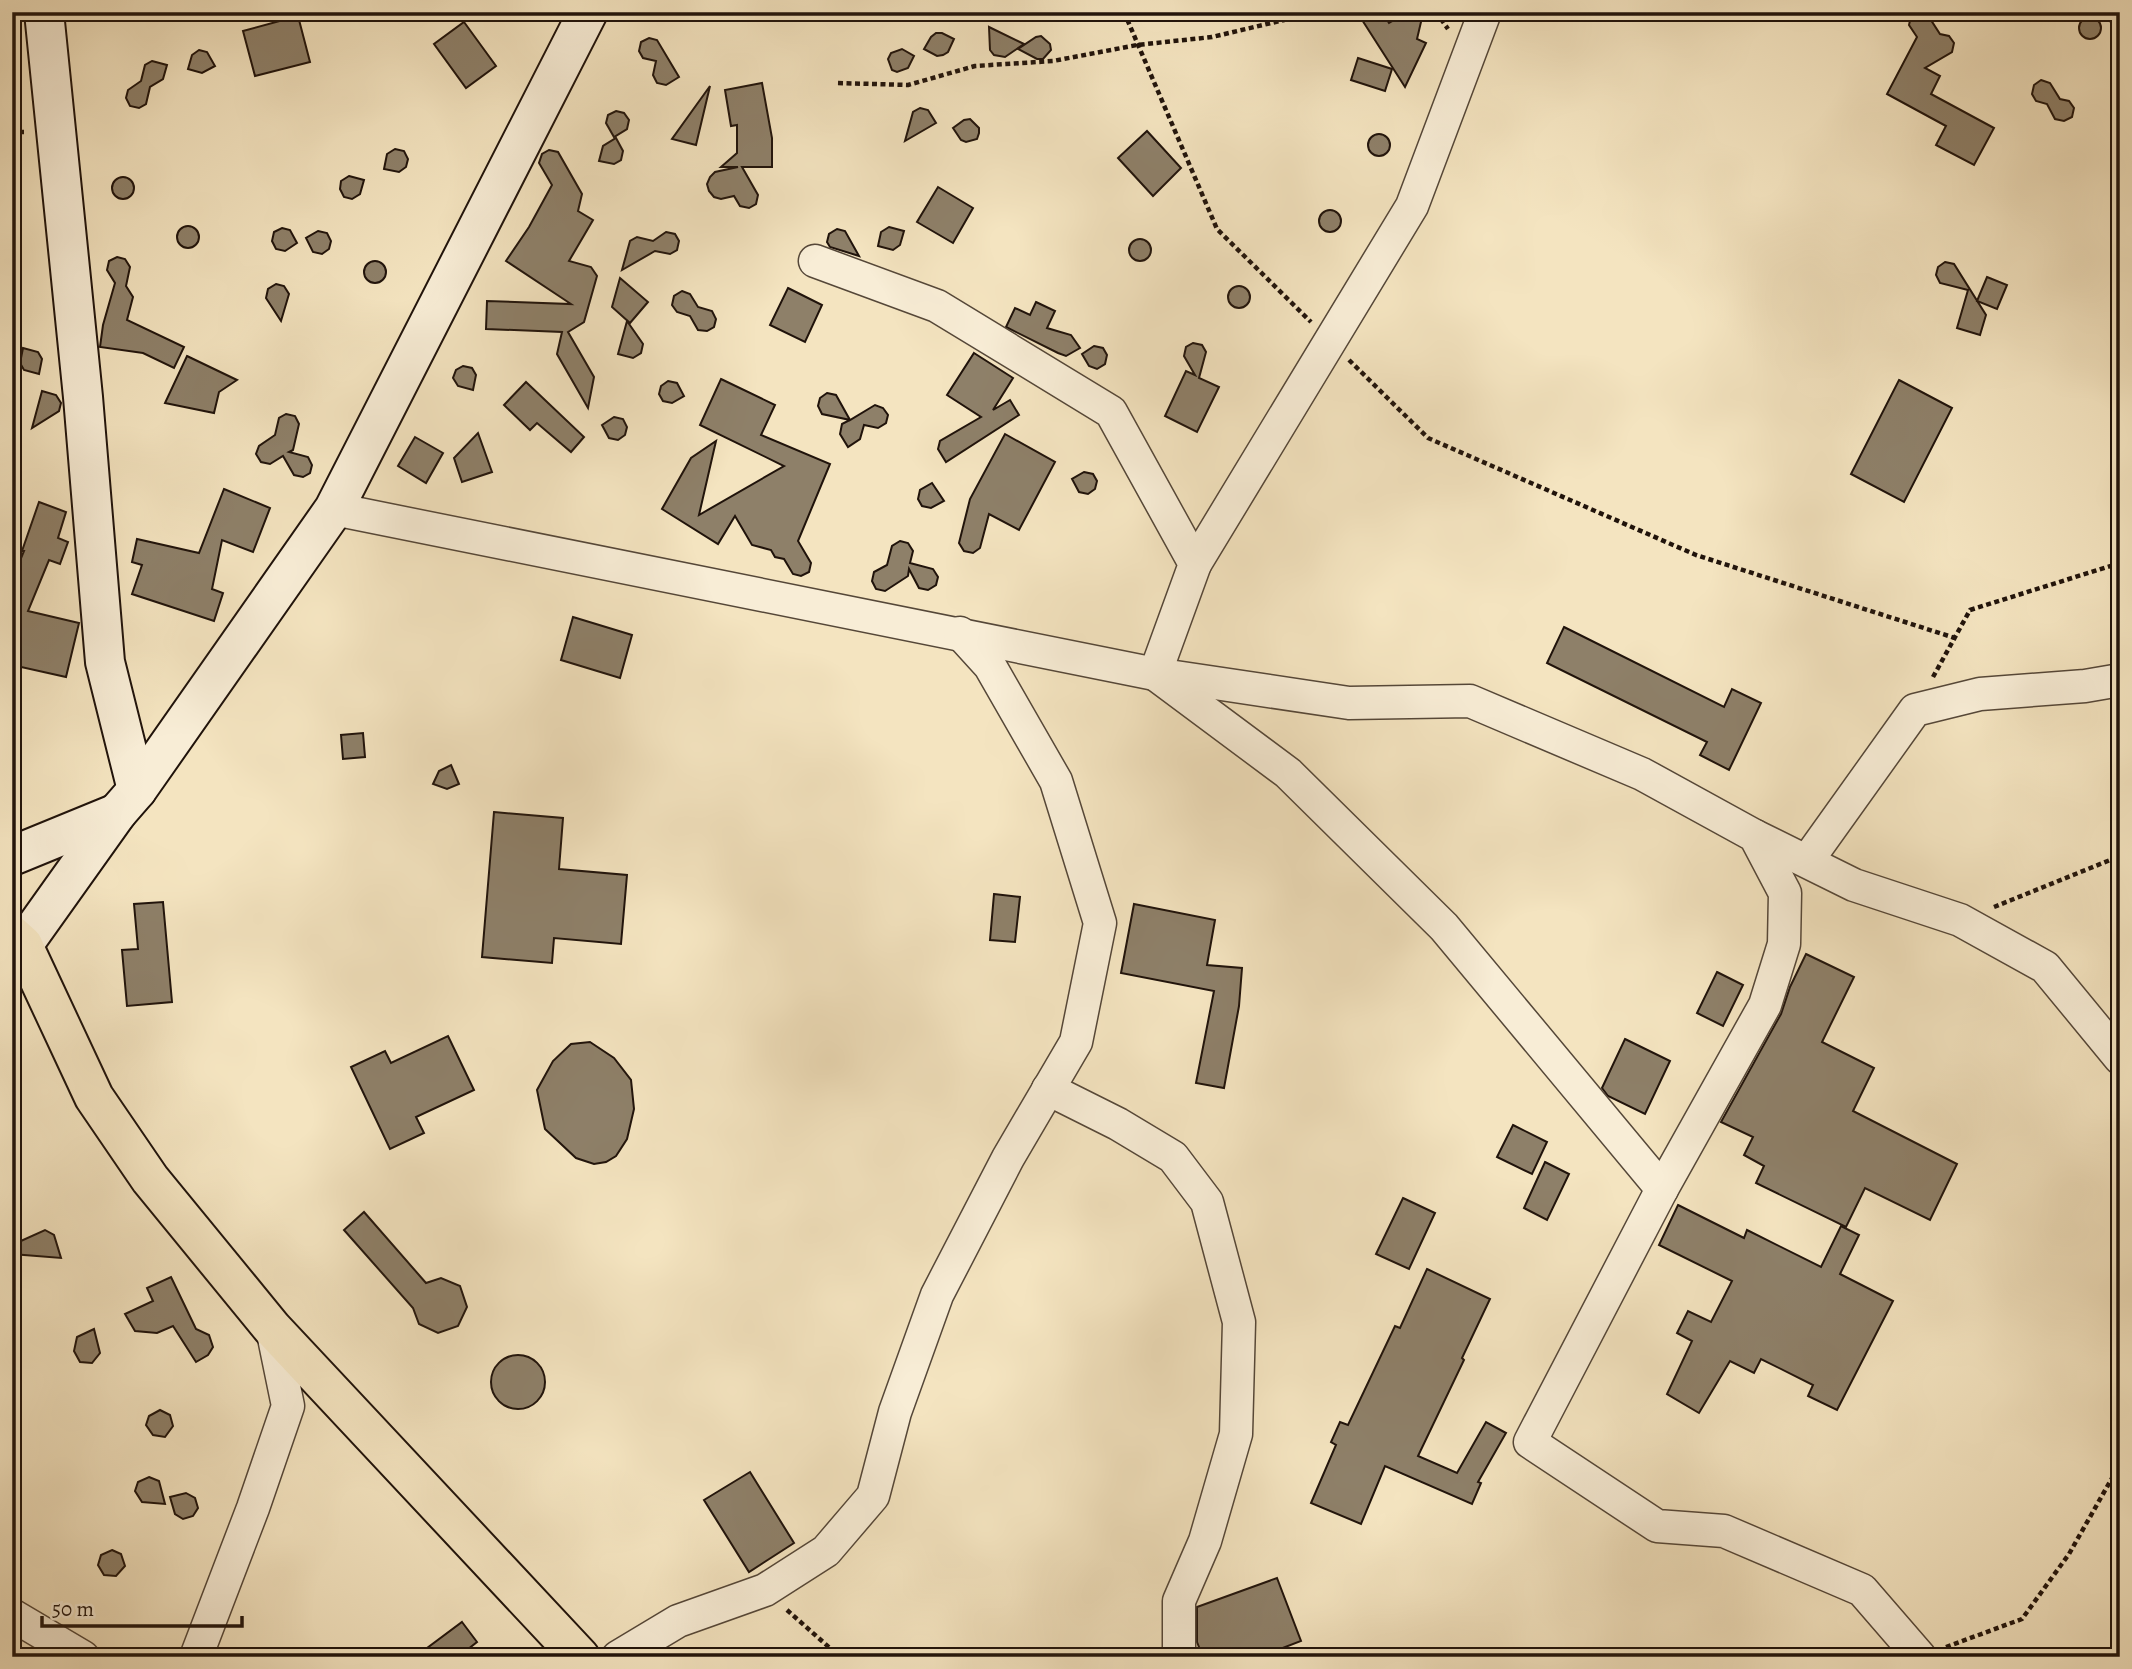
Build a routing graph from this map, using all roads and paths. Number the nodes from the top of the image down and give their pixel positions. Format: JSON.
{"nodes":[{"id":1,"x":44,"y":12,"type":"edge"},
{"id":2,"x":588,"y":12,"type":"edge"},
{"id":3,"x":1124,"y":12,"type":"edge"},
{"id":4,"x":1307,"y":12,"type":"edge"},
{"id":5,"x":1485,"y":12,"type":"edge"},
{"id":6,"x":2108,"y":12,"type":"edge"},
{"id":7,"x":2120,"y":42,"type":"edge"},
{"id":8,"x":1137,"y":45,"type":"junction"},
{"id":9,"x":838,"y":83,"type":"dead end"},
{"id":10,"x":815,"y":261,"type":"dead end"},
{"id":11,"x":1330,"y":340,"type":"junction"},
{"id":12,"x":334,"y":509,"type":"junction"},
{"id":13,"x":2120,"y":563,"type":"edge"},
{"id":14,"x":1195,"y":564,"type":"junction"},
{"id":15,"x":960,"y":633,"type":"junction"},
{"id":16,"x":1955,"y":638,"type":"junction"},
{"id":17,"x":1155,"y":674,"type":"junction"},
{"id":18,"x":2120,"y":680,"type":"edge"},
{"id":19,"x":1916,"y":710,"type":"junction"},
{"id":20,"x":127,"y":802,"type":"junction"},
{"id":21,"x":1755,"y":836,"type":"junction"},
{"id":22,"x":12,"y":856,"type":"edge"},
{"id":23,"x":2120,"y":856,"type":"edge"},
{"id":24,"x":1807,"y":861,"type":"junction"},
{"id":25,"x":1960,"y":920,"type":"junction"},
{"id":26,"x":16,"y":943,"type":"edge"},
{"id":27,"x":2120,"y":1058,"type":"edge"},
{"id":28,"x":1048,"y":1089,"type":"junction"},
{"id":29,"x":1662,"y":1189,"type":"junction"},
{"id":30,"x":272,"y":1328,"type":"junction"},
{"id":31,"x":2120,"y":1464,"type":"edge"},
{"id":32,"x":765,"y":1590,"type":"junction"},
{"id":33,"x":12,"y":1615,"type":"edge"},
{"id":34,"x":1933,"y":1652,"type":"edge"},
{"id":35,"x":83,"y":1657,"type":"edge"},
{"id":36,"x":196,"y":1657,"type":"edge"},
{"id":37,"x":580,"y":1657,"type":"edge"},
{"id":38,"x":618,"y":1657,"type":"edge"},
{"id":39,"x":840,"y":1657,"type":"edge"},
{"id":40,"x":1179,"y":1657,"type":"edge"}],
"edges":[{"from":1,"to":20,"type":"street"},
{"from":2,"to":12,"type":"street"},
{"from":3,"to":8,"type":"path"},
{"from":4,"to":8,"type":"path"},
{"from":5,"to":11,"type":"street"},
{"from":6,"to":7,"type":"path"},
{"from":8,"to":9,"type":"path"},
{"from":8,"to":11,"type":"path"},
{"from":10,"to":14,"type":"street"},
{"from":11,"to":14,"type":"street"},
{"from":11,"to":16,"type":"path"},
{"from":12,"to":15,"type":"street"},
{"from":12,"to":20,"type":"street"},
{"from":13,"to":16,"type":"path"},
{"from":14,"to":17,"type":"street"},
{"from":15,"to":17,"type":"street"},
{"from":15,"to":28,"type":"street"},
{"from":16,"to":19,"type":"path"},
{"from":17,"to":21,"type":"street"},
{"from":17,"to":29,"type":"street"},
{"from":18,"to":19,"type":"street"},
{"from":19,"to":24,"type":"street"},
{"from":20,"to":22,"type":"street"},
{"from":20,"to":26,"type":"street"},
{"from":21,"to":24,"type":"street"},
{"from":21,"to":29,"type":"street"},
{"from":23,"to":25,"type":"path"},
{"from":24,"to":25,"type":"street"},
{"from":25,"to":27,"type":"street"},
{"from":26,"to":30,"type":"main road"},
{"from":28,"to":32,"type":"street"},
{"from":28,"to":40,"type":"street"},
{"from":29,"to":34,"type":"street"},
{"from":30,"to":36,"type":"street"},
{"from":30,"to":37,"type":"main road"},
{"from":31,"to":34,"type":"path"},
{"from":32,"to":38,"type":"street"},
{"from":32,"to":39,"type":"path"},
{"from":33,"to":35,"type":"street"}]}
